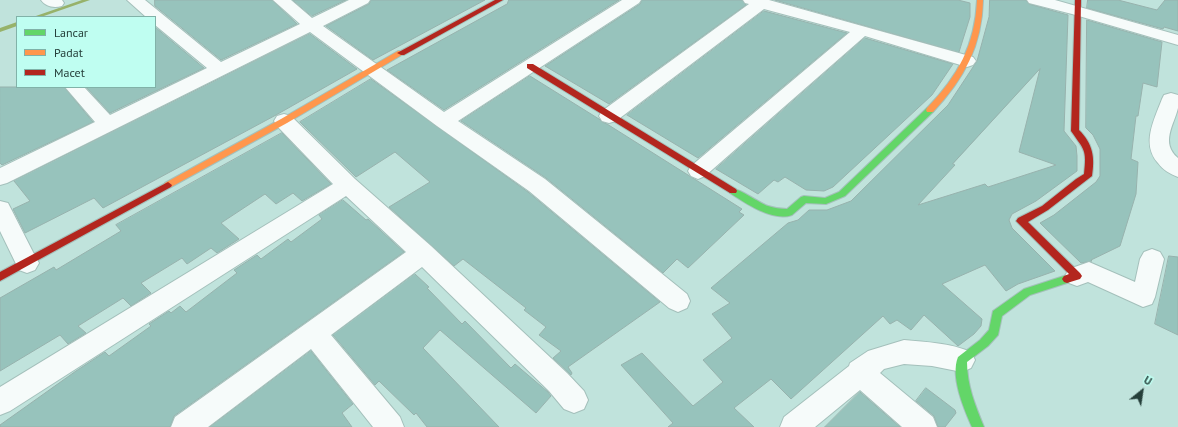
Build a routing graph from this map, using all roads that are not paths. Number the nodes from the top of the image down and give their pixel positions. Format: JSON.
{"nodes":[{"id":1,"x":135,"y":0,"type":"edge"},
{"id":2,"x":281,"y":0,"type":"edge"},
{"id":3,"x":362,"y":0,"type":"edge"},
{"id":4,"x":500,"y":0,"type":"edge"},
{"id":5,"x":633,"y":0,"type":"edge"},
{"id":6,"x":980,"y":0,"type":"edge"},
{"id":7,"x":1035,"y":0,"type":"edge"},
{"id":8,"x":756,"y":2,"type":"edge"},
{"id":9,"x":1078,"y":5,"type":"edge"},
{"id":10,"x":154,"y":16,"type":"edge"},
{"id":11,"x":156,"y":17,"type":"edge"},
{"id":12,"x":311,"y":25,"type":"junction"},
{"id":13,"x":862,"y":30,"type":"junction"},
{"id":14,"x":1172,"y":38,"type":"edge"},
{"id":15,"x":967,"y":61,"type":"junction"},
{"id":16,"x":530,"y":66,"type":"junction"},
{"id":17,"x":374,"y":69,"type":"junction"},
{"id":18,"x":220,"y":70,"type":"junction"},
{"id":19,"x":75,"y":88,"type":"edge"},
{"id":20,"x":1176,"y":95,"type":"edge"},
{"id":21,"x":609,"y":116,"type":"junction"},
{"id":22,"x":284,"y":121,"type":"junction"},
{"id":23,"x":444,"y":121,"type":"junction"},
{"id":24,"x":107,"y":124,"type":"junction"},
{"id":25,"x":1178,"y":169,"type":"edge"},
{"id":26,"x":698,"y":171,"type":"junction"},
{"id":27,"x":0,"y":177,"type":"edge"},
{"id":28,"x":347,"y":185,"type":"junction"},
{"id":29,"x":0,"y":209,"type":"edge"},
{"id":30,"x":423,"y":253,"type":"junction"},
{"id":31,"x":1152,"y":259,"type":"dead end"},
{"id":32,"x":27,"y":262,"type":"junction"},
{"id":33,"x":1077,"y":276,"type":"junction"},
{"id":34,"x":0,"y":277,"type":"edge"},
{"id":35,"x":678,"y":300,"type":"dead end"},
{"id":36,"x":313,"y":332,"type":"junction"},
{"id":37,"x":962,"y":360,"type":"junction"},
{"id":38,"x":859,"y":372,"type":"junction"},
{"id":39,"x":574,"y":400,"type":"dead end"},
{"id":40,"x":0,"y":402,"type":"edge"},
{"id":41,"x":185,"y":427,"type":"edge"},
{"id":42,"x":390,"y":427,"type":"edge"},
{"id":43,"x":794,"y":427,"type":"edge"},
{"id":44,"x":923,"y":427,"type":"edge"},
{"id":45,"x":978,"y":427,"type":"edge"}],
"edges":[{"from":1,"to":10,"type":"street"},
{"from":2,"to":12,"type":"street"},
{"from":3,"to":12,"type":"street"},
{"from":4,"to":17,"type":"street"},
{"from":5,"to":16,"type":"street"},
{"from":6,"to":15,"type":"street"},
{"from":7,"to":9,"type":"street"},
{"from":8,"to":13,"type":"street"},
{"from":8,"to":21,"type":"street"},
{"from":9,"to":14,"type":"street"},
{"from":9,"to":33,"type":"street"},
{"from":11,"to":18,"type":"street"},
{"from":12,"to":17,"type":"street"},
{"from":12,"to":18,"type":"street"},
{"from":13,"to":15,"type":"street"},
{"from":13,"to":26,"type":"street"},
{"from":15,"to":26,"type":"street"},
{"from":16,"to":21,"type":"street"},
{"from":16,"to":23,"type":"street"},
{"from":17,"to":22,"type":"street"},
{"from":17,"to":23,"type":"street"},
{"from":18,"to":24,"type":"street"},
{"from":19,"to":24,"type":"street"},
{"from":20,"to":25,"type":"street"},
{"from":21,"to":26,"type":"street"},
{"from":22,"to":28,"type":"street"},
{"from":22,"to":32,"type":"street"},
{"from":23,"to":35,"type":"street"},
{"from":24,"to":27,"type":"street"},
{"from":28,"to":30,"type":"street"},
{"from":28,"to":40,"type":"street"},
{"from":29,"to":32,"type":"street"},
{"from":30,"to":36,"type":"street"},
{"from":30,"to":39,"type":"street"},
{"from":31,"to":33,"type":"street"},
{"from":32,"to":34,"type":"street"},
{"from":33,"to":37,"type":"street"},
{"from":36,"to":41,"type":"street"},
{"from":36,"to":42,"type":"street"},
{"from":37,"to":38,"type":"street"},
{"from":37,"to":45,"type":"street"},
{"from":38,"to":43,"type":"street"},
{"from":38,"to":44,"type":"street"}]}
